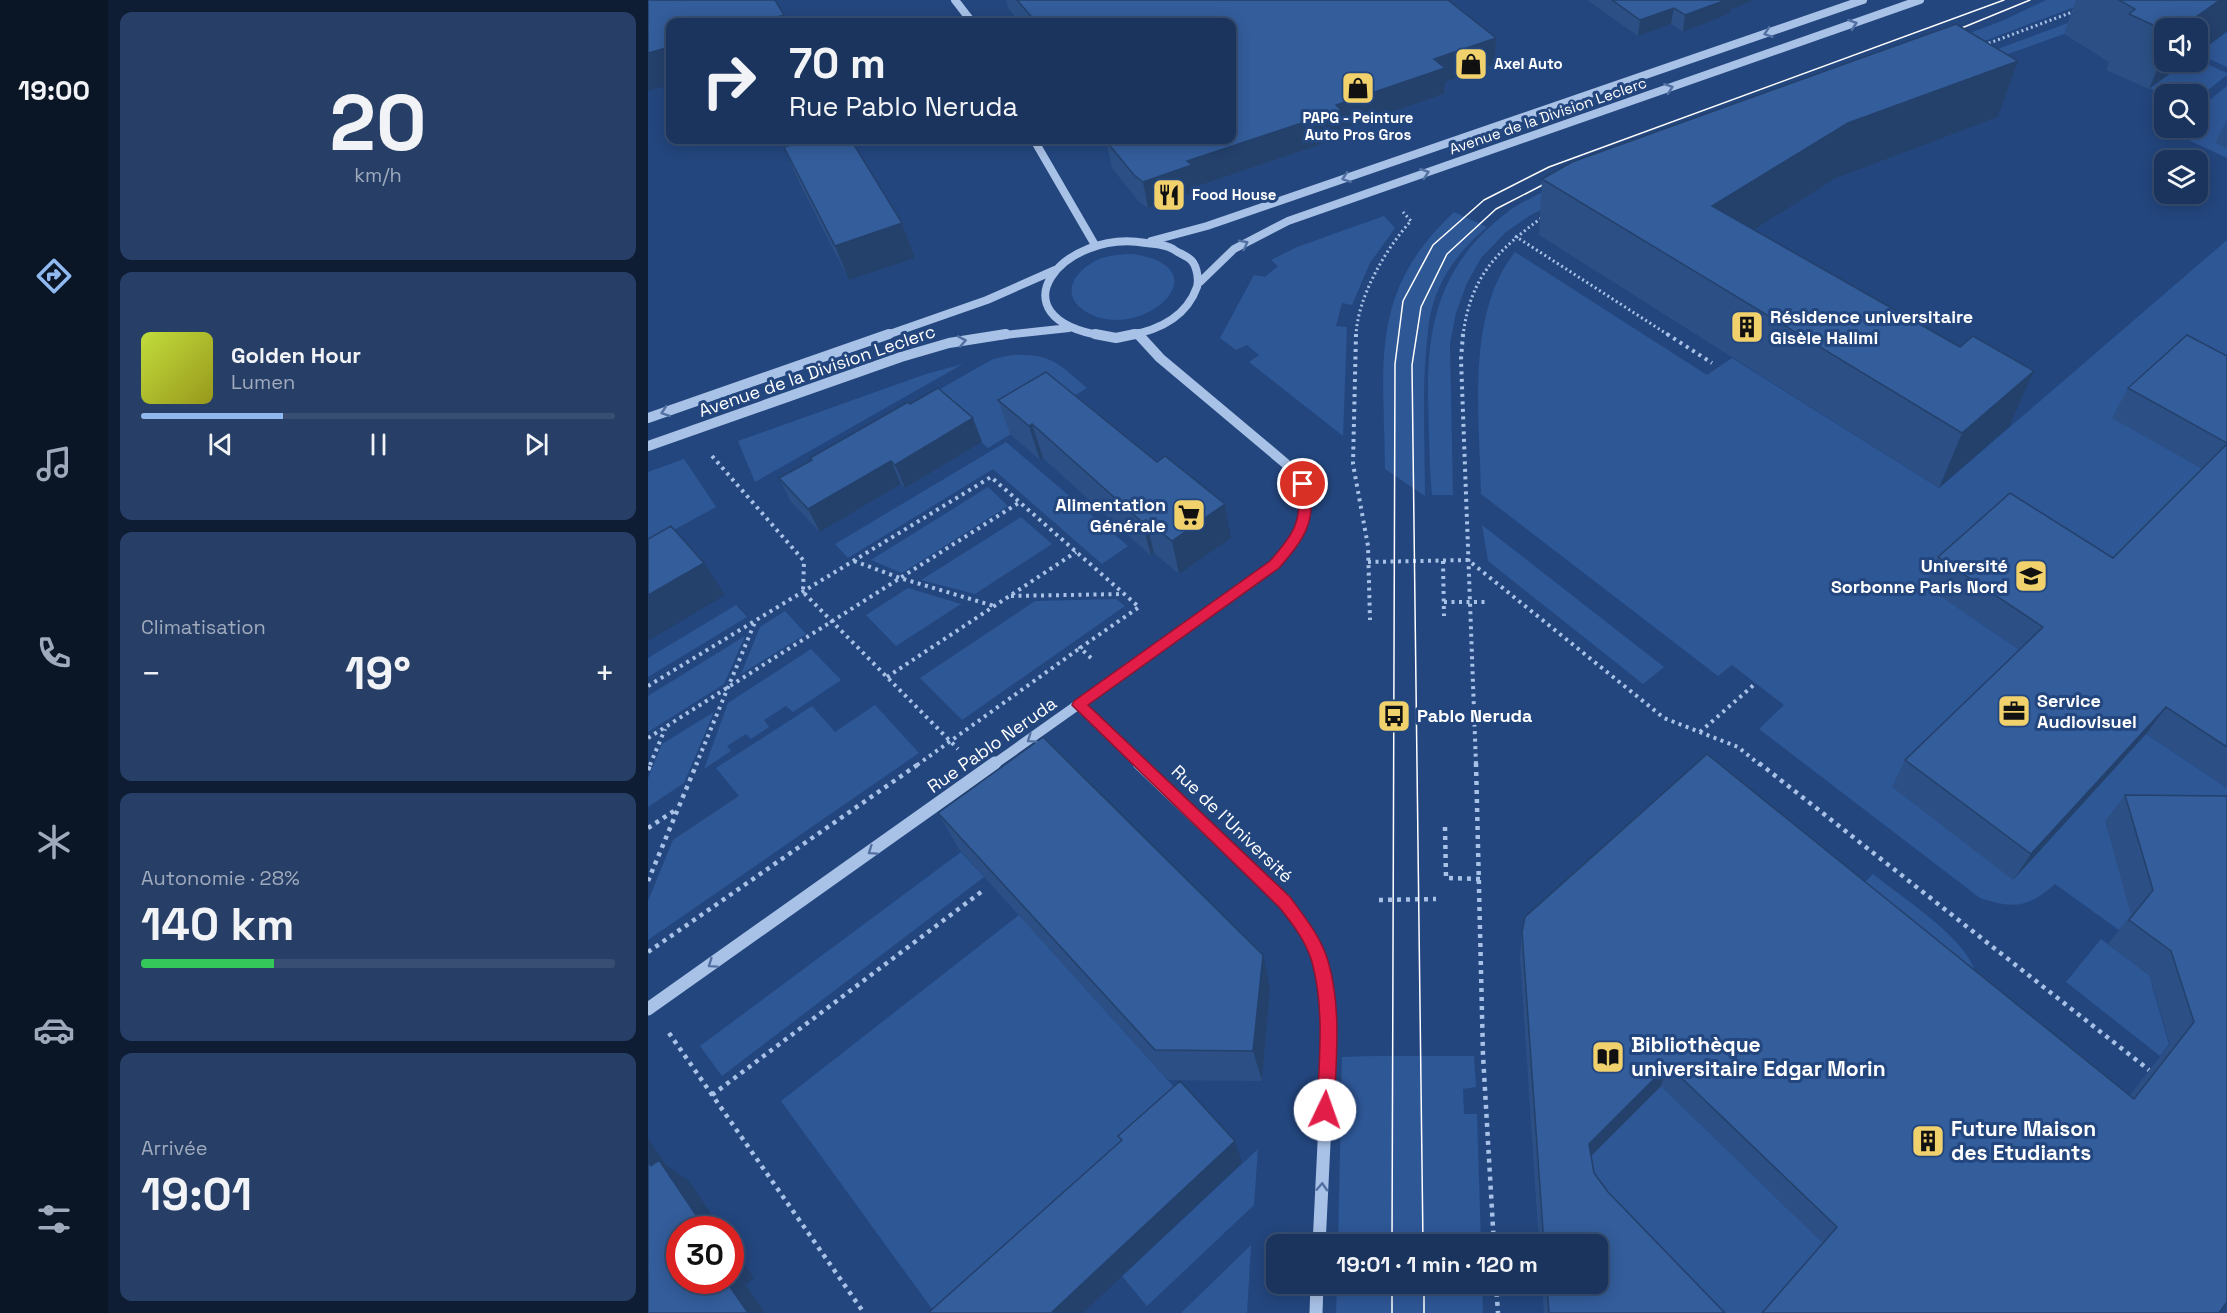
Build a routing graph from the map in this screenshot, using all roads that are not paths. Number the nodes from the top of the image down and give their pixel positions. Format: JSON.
{"nodes":[{"id":1,"x":956,"y":0,"type":"edge"},
{"id":2,"x":1863,"y":0,"type":"edge"},
{"id":3,"x":1920,"y":0,"type":"edge"},
{"id":4,"x":969,"y":18,"type":"edge"},
{"id":5,"x":1036,"y":144,"type":"edge"},
{"id":6,"x":1151,"y":241,"type":"junction"},
{"id":7,"x":1095,"y":245,"type":"junction"},
{"id":8,"x":1055,"y":270,"type":"junction"},
{"id":9,"x":1200,"y":282,"type":"junction"},
{"id":10,"x":1070,"y":328,"type":"junction"},
{"id":11,"x":1138,"y":334,"type":"junction"},
{"id":12,"x":648,"y":418,"type":"edge"},
{"id":13,"x":648,"y":446,"type":"edge"},
{"id":14,"x":1079,"y":705,"type":"junction"},
{"id":15,"x":650,"y":1008,"type":"edge"},
{"id":16,"x":1320,"y":1234,"type":"edge"},
{"id":17,"x":1317,"y":1294,"type":"edge"},
{"id":18,"x":1316,"y":1313,"type":"edge"}],
"edges":[{"from":1,"to":4,"type":"street"},
{"from":2,"to":6,"type":"street","name":"Avenue de la Division Leclerc","one_way":true},
{"from":9,"to":3,"type":"street","name":"Avenue de la Division Leclerc","one_way":true},
{"from":5,"to":7,"type":"street"},
{"from":6,"to":7,"type":"street","name":"Avenue de la Division Leclerc"},
{"from":6,"to":9,"type":"street","name":"Avenue de la Division Leclerc"},
{"from":7,"to":8,"type":"street","name":"Avenue de la Division Leclerc"},
{"from":8,"to":10,"type":"street","name":"Avenue de la Division Leclerc"},
{"from":8,"to":12,"type":"street","name":"Avenue de la Division Leclerc","one_way":true},
{"from":9,"to":11,"type":"street","name":"Avenue de la Division Leclerc"},
{"from":10,"to":11,"type":"street","name":"Avenue de la Division Leclerc"},
{"from":13,"to":10,"type":"street","name":"Avenue de la Division Leclerc","one_way":true},
{"from":11,"to":14,"type":"street","name":"Rue Pablo Neruda"},
{"from":14,"to":15,"type":"street","name":"Rue Pablo Neruda","one_way":true},
{"from":16,"to":14,"type":"street","name":"Rue de l'Université","one_way":true},
{"from":17,"to":18,"type":"street"}]}
